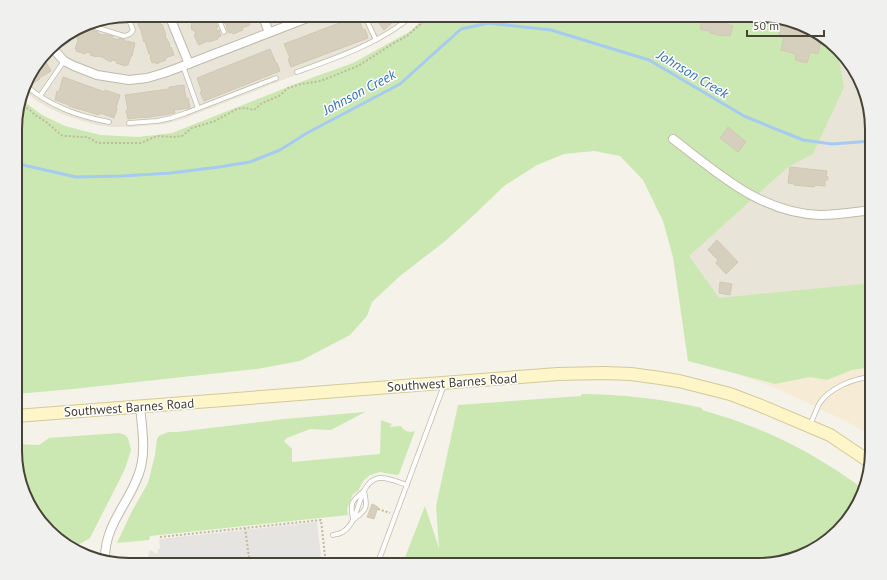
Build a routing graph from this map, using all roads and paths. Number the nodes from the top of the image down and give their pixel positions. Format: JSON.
{"nodes":[{"id":1,"x":130,"y":22,"type":"edge"},
{"id":2,"x":171,"y":22,"type":"edge"},
{"id":3,"x":220,"y":22,"type":"edge"},
{"id":4,"x":265,"y":22,"type":"edge"},
{"id":5,"x":295,"y":22,"type":"edge"},
{"id":6,"x":367,"y":22,"type":"edge"},
{"id":7,"x":404,"y":22,"type":"edge"},
{"id":8,"x":97,"y":27,"type":"edge"},
{"id":9,"x":224,"y":32,"type":"dead end"},
{"id":10,"x":269,"y":32,"type":"junction"},
{"id":11,"x":376,"y":40,"type":"junction"},
{"id":12,"x":56,"y":52,"type":"edge"},
{"id":13,"x":64,"y":60,"type":"junction"},
{"id":14,"x":186,"y":65,"type":"junction"},
{"id":15,"x":297,"y":72,"type":"dead end"},
{"id":16,"x":276,"y":78,"type":"dead end"},
{"id":17,"x":30,"y":89,"type":"edge"},
{"id":18,"x":40,"y":96,"type":"junction"},
{"id":19,"x":198,"y":108,"type":"junction"},
{"id":20,"x":109,"y":122,"type":"dead end"},
{"id":21,"x":129,"y":123,"type":"dead end"},
{"id":22,"x":673,"y":139,"type":"dead end"},
{"id":23,"x":865,"y":211,"type":"edge"},
{"id":24,"x":865,"y":378,"type":"edge"},
{"id":25,"x":445,"y":382,"type":"junction"},
{"id":26,"x":140,"y":406,"type":"junction"},
{"id":27,"x":22,"y":416,"type":"edge"},
{"id":28,"x":810,"y":427,"type":"junction"},
{"id":29,"x":865,"y":459,"type":"edge"},
{"id":30,"x":407,"y":485,"type":"junction"},
{"id":31,"x":364,"y":491,"type":"junction"},
{"id":32,"x":378,"y":508,"type":"dead end"},
{"id":33,"x":396,"y":515,"type":"junction"},
{"id":34,"x":353,"y":520,"type":"junction"},
{"id":35,"x":245,"y":528,"type":"junction"},
{"id":36,"x":332,"y":534,"type":"dead end"},
{"id":37,"x":160,"y":537,"type":"dead end"},
{"id":38,"x":105,"y":555,"type":"edge"},
{"id":39,"x":249,"y":558,"type":"edge"},
{"id":40,"x":325,"y":558,"type":"edge"},
{"id":41,"x":380,"y":558,"type":"edge"}],
"edges":[{"from":1,"to":8,"type":"lane"},
{"from":2,"to":14,"type":"street"},
{"from":3,"to":9,"type":"lane"},
{"from":4,"to":10,"type":"street"},
{"from":5,"to":10,"type":"street"},
{"from":6,"to":11,"type":"lane"},
{"from":7,"to":11,"type":"lane"},
{"from":10,"to":14,"type":"street"},
{"from":11,"to":15,"type":"lane"},
{"from":12,"to":13,"type":"street"},
{"from":13,"to":14,"type":"street"},
{"from":13,"to":18,"type":"lane"},
{"from":14,"to":19,"type":"lane"},
{"from":16,"to":19,"type":"lane"},
{"from":17,"to":18,"type":"lane"},
{"from":18,"to":20,"type":"lane"},
{"from":19,"to":21,"type":"lane"},
{"from":22,"to":23,"type":"street"},
{"from":24,"to":28,"type":"lane"},
{"from":25,"to":26,"type":"main road","name":"Southwest Barnes Road"},
{"from":25,"to":28,"type":"main road","name":"Southwest Barnes Road"},
{"from":25,"to":30,"type":"lane"},
{"from":26,"to":27,"type":"main road","name":"Southwest Barnes Road"},
{"from":26,"to":38,"type":"street"},
{"from":28,"to":29,"type":"main road","name":"Southwest Barnes Road"},
{"from":30,"to":31,"type":"lane"},
{"from":30,"to":33,"type":"lane"},
{"from":31,"to":34,"type":"lane"},
{"from":31,"to":34,"type":"lane"},
{"from":32,"to":33,"type":"path"},
{"from":33,"to":41,"type":"lane"},
{"from":34,"to":36,"type":"lane"},
{"from":35,"to":37,"type":"path"},
{"from":35,"to":39,"type":"path"},
{"from":35,"to":40,"type":"path"}]}
